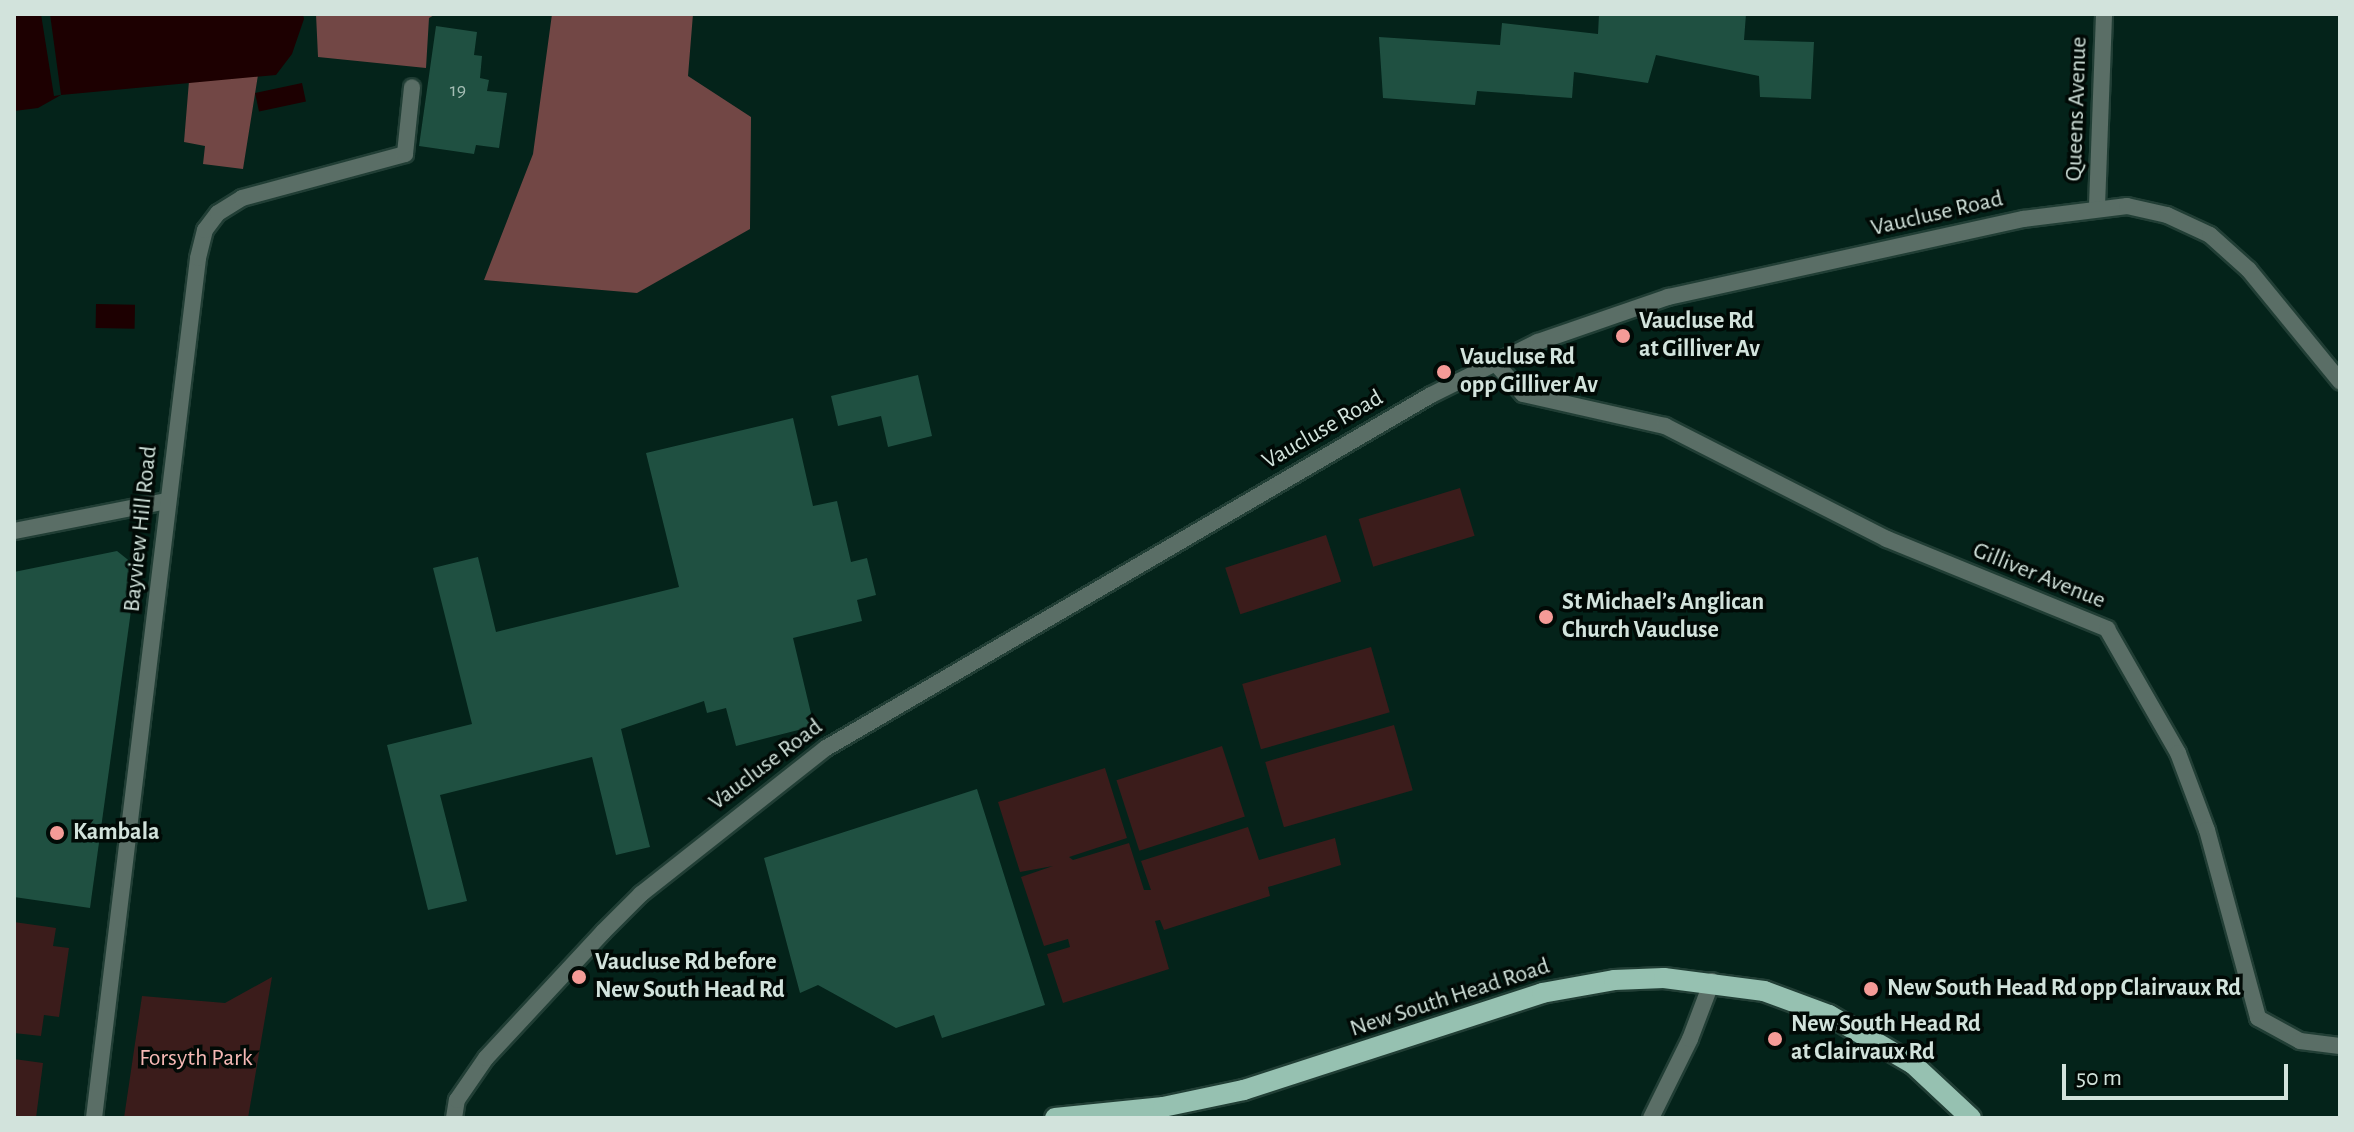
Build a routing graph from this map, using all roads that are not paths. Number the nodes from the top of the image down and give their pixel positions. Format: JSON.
{"nodes":[{"id":1,"x":2104,"y":14,"type":"edge"},
{"id":2,"x":412,"y":87,"type":"dead end"},
{"id":3,"x":2097,"y":206,"type":"junction"},
{"id":4,"x":1496,"y":364,"type":"junction"},
{"id":5,"x":2340,"y":381,"type":"edge"},
{"id":6,"x":167,"y":501,"type":"junction"},
{"id":7,"x":14,"y":531,"type":"edge"},
{"id":8,"x":1712,"y":981,"type":"junction"},
{"id":9,"x":2340,"y":1046,"type":"edge"},
{"id":10,"x":94,"y":1118,"type":"edge"},
{"id":11,"x":454,"y":1118,"type":"edge"},
{"id":12,"x":1055,"y":1118,"type":"edge"},
{"id":13,"x":1651,"y":1118,"type":"edge"},
{"id":14,"x":1971,"y":1118,"type":"edge"}],
"edges":[{"from":1,"to":3,"type":"street","name":"Queens Avenue"},
{"from":2,"to":6,"type":"street","name":"Bayview Hill Road"},
{"from":3,"to":4,"type":"street","name":"Vaucluse Road"},
{"from":3,"to":5,"type":"street","name":"Vaucluse Road"},
{"from":4,"to":9,"type":"street","name":"Gilliver Avenue"},
{"from":4,"to":11,"type":"street","name":"Vaucluse Road"},
{"from":6,"to":7,"type":"street"},
{"from":6,"to":10,"type":"street","name":"Bayview Hill Road"},
{"from":8,"to":12,"type":"main road","name":"New South Head Road"},
{"from":8,"to":13,"type":"street"},
{"from":8,"to":14,"type":"main road","name":"New South Head Road"}]}
